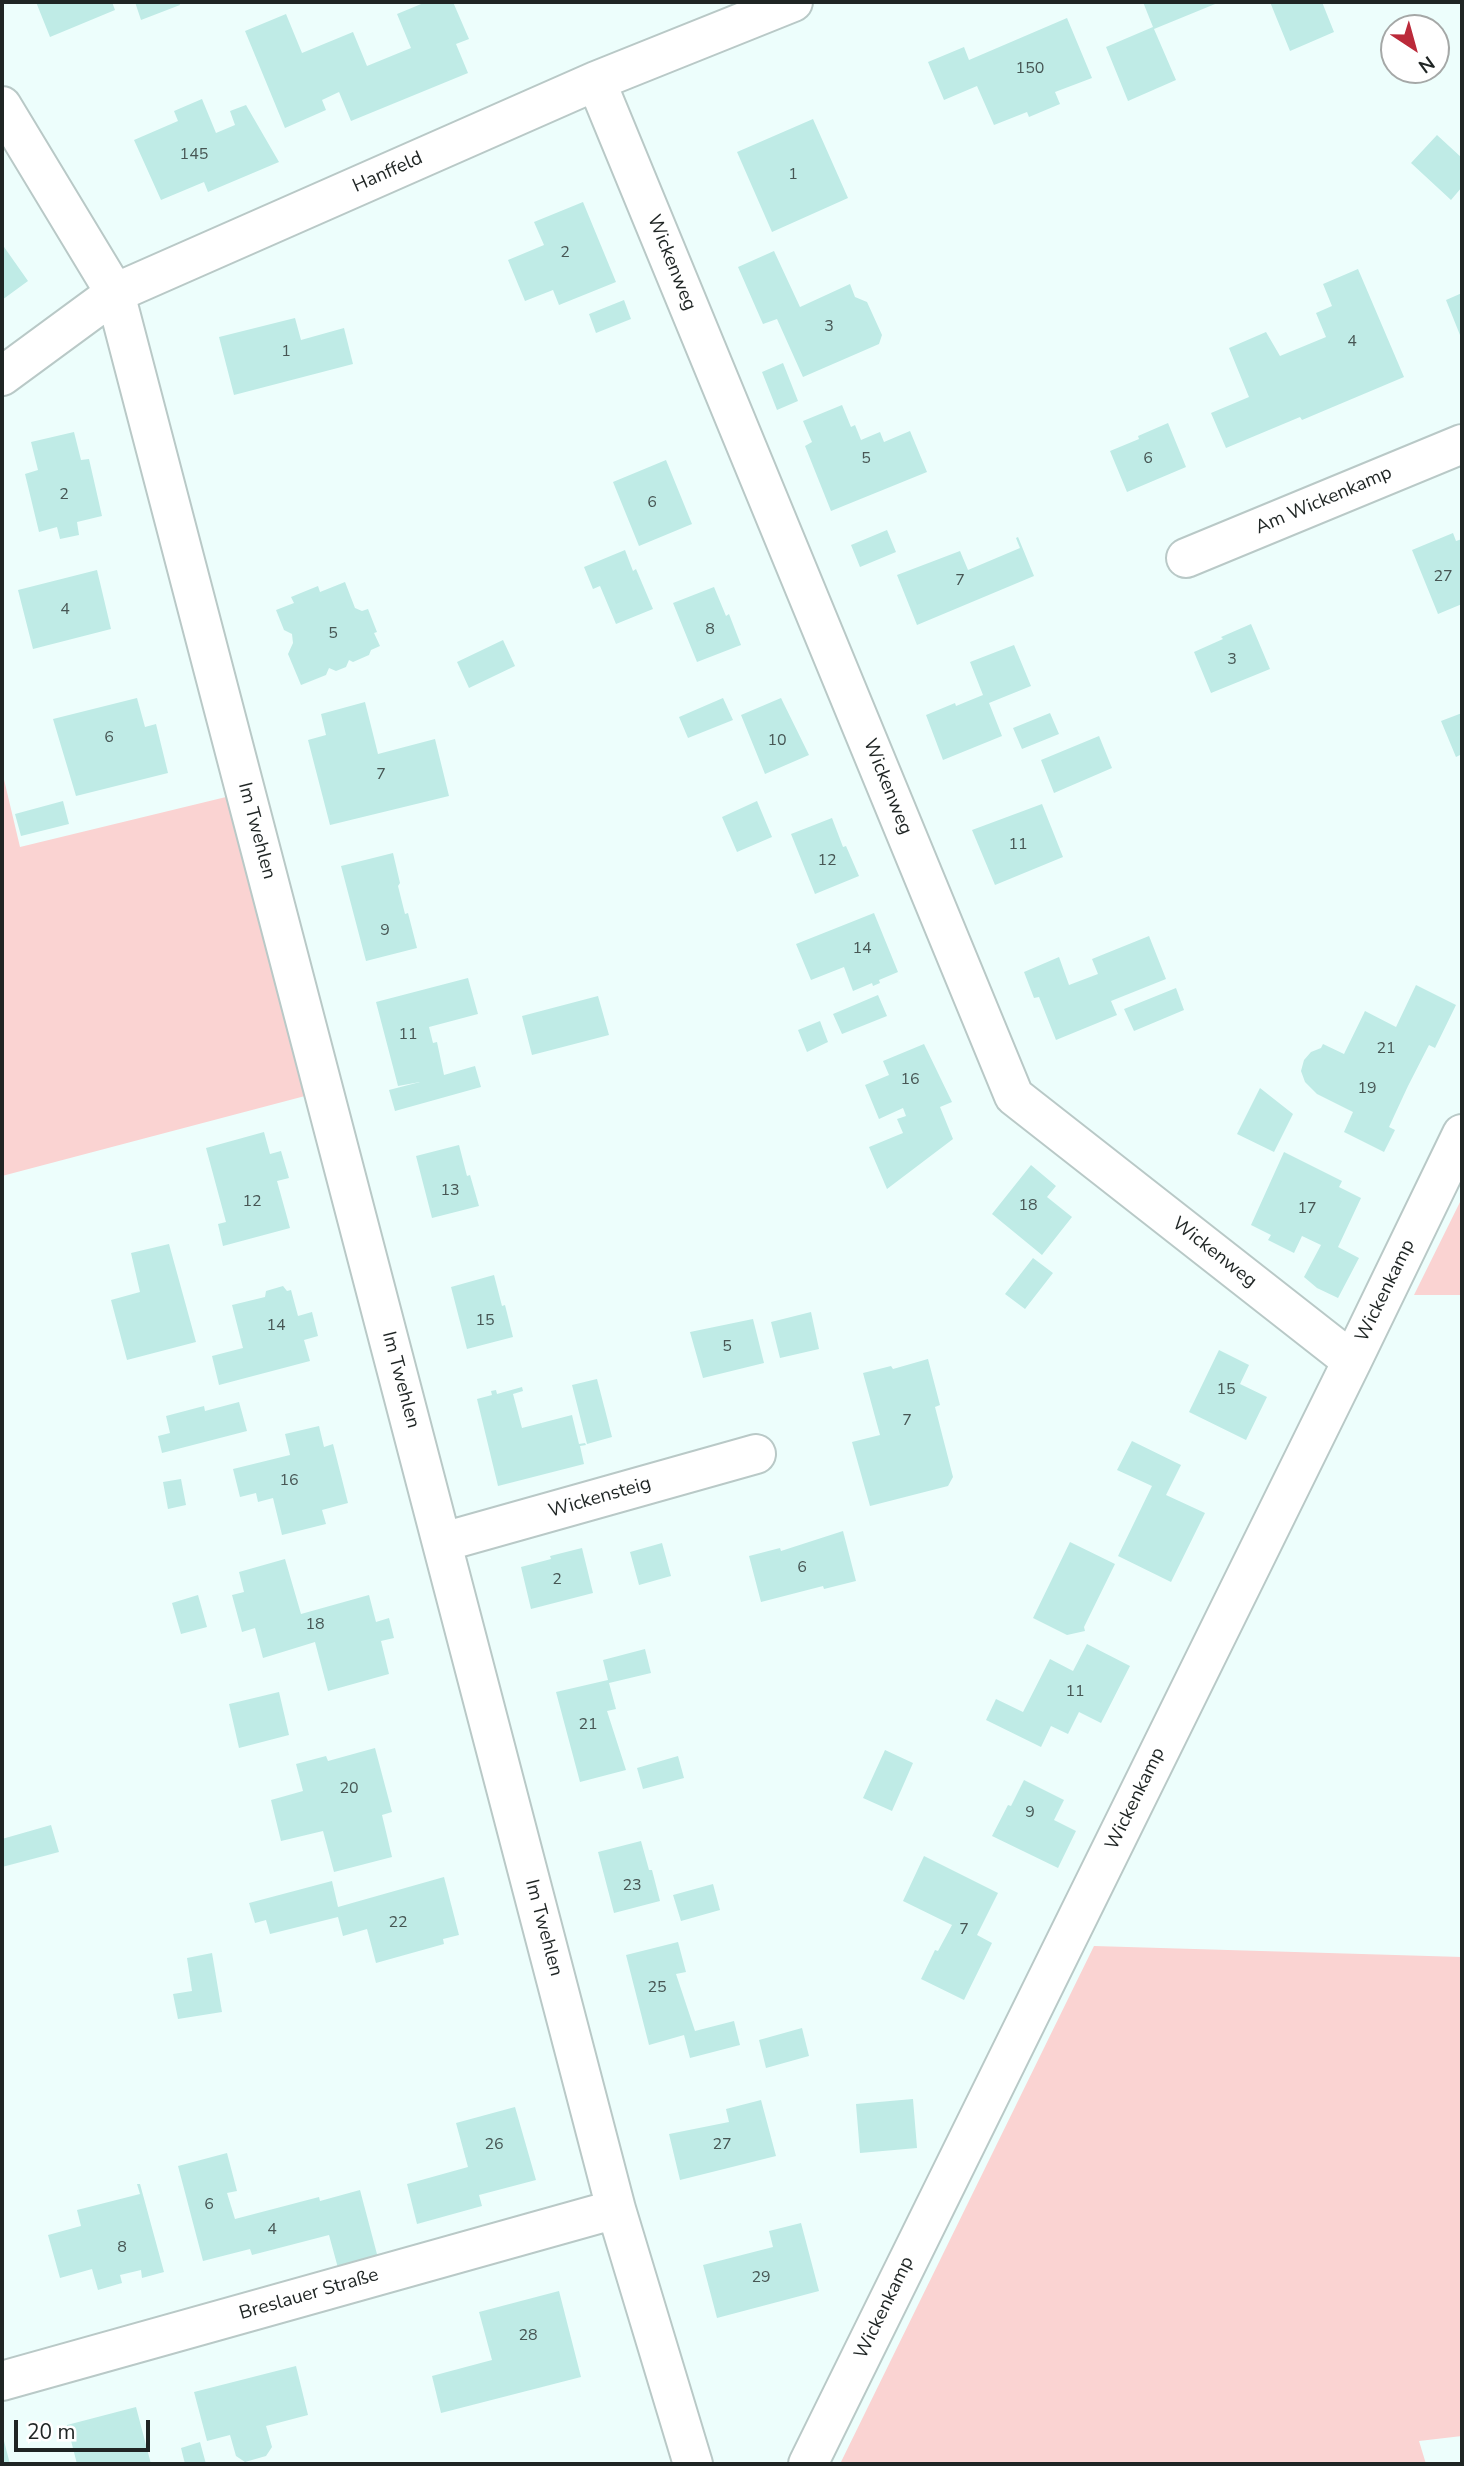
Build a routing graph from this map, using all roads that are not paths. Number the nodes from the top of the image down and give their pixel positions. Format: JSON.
{"nodes":[{"id":1,"x":793,"y":2,"type":"edge"},
{"id":2,"x":596,"y":81,"type":"junction"},
{"id":3,"x":2,"y":106,"type":"edge"},
{"id":4,"x":115,"y":293,"type":"junction"},
{"id":5,"x":2,"y":376,"type":"edge"},
{"id":6,"x":1462,"y":443,"type":"edge"},
{"id":7,"x":1186,"y":558,"type":"dead end"},
{"id":8,"x":1462,"y":1134,"type":"edge"},
{"id":9,"x":1352,"y":1361,"type":"junction"},
{"id":10,"x":757,"y":1454,"type":"dead end"},
{"id":11,"x":443,"y":1542,"type":"junction"},
{"id":12,"x":616,"y":2209,"type":"junction"},
{"id":13,"x":2,"y":2381,"type":"edge"},
{"id":14,"x":693,"y":2464,"type":"edge"},
{"id":15,"x":808,"y":2464,"type":"edge"}],
"edges":[{"from":1,"to":2,"type":"street","name":"Hanffeld"},
{"from":2,"to":4,"type":"street","name":"Hanffeld"},
{"from":2,"to":9,"type":"street","name":"Wickenweg"},
{"from":3,"to":4,"type":"street","name":"Im Twehlen"},
{"from":4,"to":5,"type":"street","name":"Hanffeld"},
{"from":4,"to":11,"type":"street","name":"Im Twehlen"},
{"from":6,"to":7,"type":"street","name":"Am Wickenkamp"},
{"from":8,"to":9,"type":"street","name":"Wickenkamp"},
{"from":9,"to":15,"type":"street","name":"Wickenkamp"},
{"from":10,"to":11,"type":"street","name":"Wickensteig"},
{"from":11,"to":12,"type":"street","name":"Im Twehlen"},
{"from":12,"to":13,"type":"street","name":"Breslauer Straße"},
{"from":12,"to":14,"type":"street","name":"Im Twehlen"}]}
